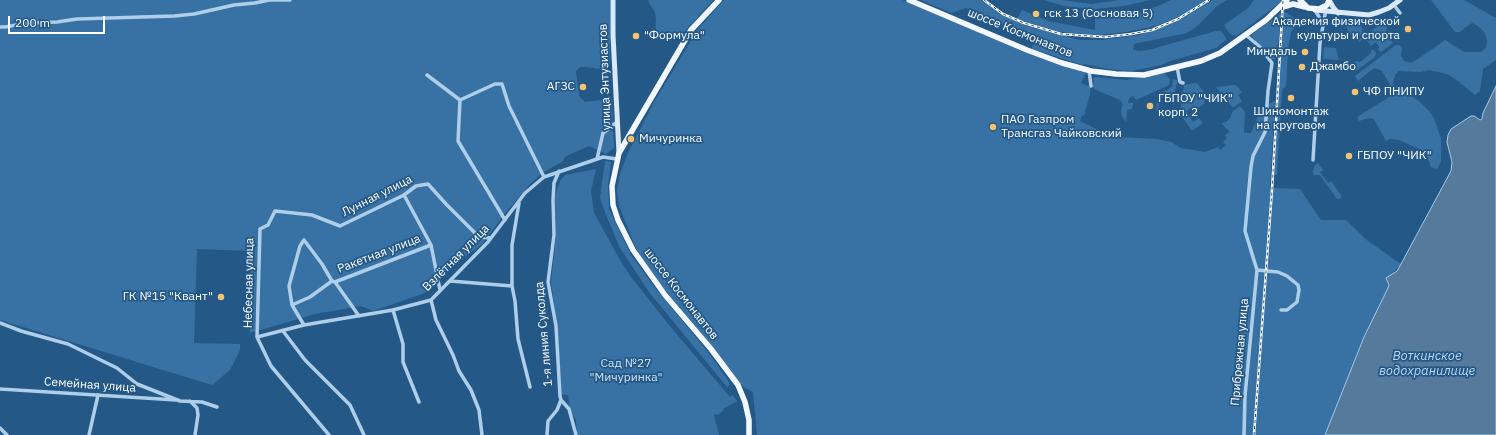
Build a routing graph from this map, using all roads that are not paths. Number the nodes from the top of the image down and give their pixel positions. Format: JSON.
{"nodes":[{"id":1,"x":290,"y":0,"type":"edge"},
{"id":2,"x":613,"y":0,"type":"edge"},
{"id":3,"x":719,"y":0,"type":"edge"},
{"id":4,"x":909,"y":0,"type":"edge"},
{"id":5,"x":1287,"y":0,"type":"edge"},
{"id":6,"x":1300,"y":0,"type":"edge"},
{"id":7,"x":1400,"y":0,"type":"edge"},
{"id":8,"x":1328,"y":2,"type":"edge"},
{"id":9,"x":1394,"y":5,"type":"junction"},
{"id":10,"x":1311,"y":9,"type":"junction"},
{"id":11,"x":1277,"y":10,"type":"junction"},
{"id":12,"x":1325,"y":12,"type":"junction"},
{"id":13,"x":1335,"y":12,"type":"junction"},
{"id":14,"x":1400,"y":13,"type":"dead end"},
{"id":15,"x":1323,"y":19,"type":"junction"},
{"id":16,"x":1323,"y":24,"type":"junction"},
{"id":17,"x":0,"y":27,"type":"edge"},
{"id":18,"x":1246,"y":35,"type":"junction"},
{"id":19,"x":1177,"y":67,"type":"junction"},
{"id":20,"x":1089,"y":70,"type":"junction"},
{"id":21,"x":427,"y":76,"type":"dead end"},
{"id":22,"x":1183,"y":83,"type":"dead end"},
{"id":23,"x":1091,"y":86,"type":"dead end"},
{"id":24,"x":460,"y":100,"type":"junction"},
{"id":25,"x":617,"y":122,"type":"junction"},
{"id":26,"x":619,"y":153,"type":"junction"},
{"id":27,"x":597,"y":159,"type":"junction"},
{"id":28,"x":617,"y":160,"type":"junction"},
{"id":29,"x":1313,"y":160,"type":"dead end"},
{"id":30,"x":559,"y":171,"type":"junction"},
{"id":31,"x":544,"y":177,"type":"junction"},
{"id":32,"x":404,"y":195,"type":"junction"},
{"id":33,"x":520,"y":202,"type":"junction"},
{"id":34,"x":505,"y":220,"type":"junction"},
{"id":35,"x":260,"y":229,"type":"joint"},
{"id":36,"x":491,"y":238,"type":"junction"},
{"id":37,"x":431,"y":245,"type":"junction"},
{"id":38,"x":1257,"y":270,"type":"junction"},
{"id":39,"x":450,"y":281,"type":"junction"},
{"id":40,"x":333,"y":282,"type":"junction"},
{"id":41,"x":512,"y":286,"type":"junction"},
{"id":42,"x":440,"y":290,"type":"junction"},
{"id":43,"x":431,"y":300,"type":"junction"},
{"id":44,"x":292,"y":305,"type":"junction"},
{"id":45,"x":393,"y":310,"type":"junction"},
{"id":46,"x":1281,"y":310,"type":"dead end"},
{"id":47,"x":359,"y":316,"type":"junction"},
{"id":48,"x":0,"y":323,"type":"edge"},
{"id":49,"x":304,"y":325,"type":"junction"},
{"id":50,"x":284,"y":331,"type":"junction"},
{"id":51,"x":257,"y":337,"type":"junction"},
{"id":52,"x":530,"y":387,"type":"dead end"},
{"id":53,"x":0,"y":389,"type":"edge"},
{"id":54,"x":98,"y":395,"type":"junction"},
{"id":55,"x":561,"y":400,"type":"junction"},
{"id":56,"x":180,"y":401,"type":"junction"},
{"id":57,"x":190,"y":401,"type":"junction"},
{"id":58,"x":419,"y":402,"type":"dead end"},
{"id":59,"x":217,"y":407,"type":"dead end"},
{"id":60,"x":0,"y":428,"type":"edge"},
{"id":61,"x":7,"y":435,"type":"edge"},
{"id":62,"x":90,"y":435,"type":"edge"},
{"id":63,"x":195,"y":435,"type":"edge"},
{"id":64,"x":329,"y":435,"type":"edge"},
{"id":65,"x":364,"y":435,"type":"edge"},
{"id":66,"x":482,"y":435,"type":"edge"},
{"id":67,"x":547,"y":435,"type":"edge"},
{"id":68,"x":576,"y":435,"type":"edge"},
{"id":69,"x":749,"y":435,"type":"edge"},
{"id":70,"x":1244,"y":435,"type":"edge"}],
"edges":[{"from":1,"to":17,"type":"street"},
{"from":2,"to":25,"type":"main road","name":"улица Энтузиастов"},
{"from":3,"to":26,"type":"main road","name":"шоссе Космонавтов"},
{"from":4,"to":20,"type":"main road","name":"шоссе Космонавтов"},
{"from":5,"to":11,"type":"main road","name":"шоссе Космонавтов"},
{"from":6,"to":10,"type":"main road"},
{"from":7,"to":9,"type":"main road"},
{"from":8,"to":10,"type":"main road","name":"шоссе Космонавтов"},
{"from":8,"to":12,"type":"street"},
{"from":8,"to":13,"type":"main road"},
{"from":9,"to":13,"type":"main road"},
{"from":9,"to":14,"type":"street"},
{"from":10,"to":11,"type":"main road","name":"шоссе Космонавтов"},
{"from":10,"to":12,"type":"main road"},
{"from":10,"to":16,"type":"street"},
{"from":11,"to":18,"type":"main road","name":"шоссе Космонавтов"},
{"from":12,"to":13,"type":"main road"},
{"from":12,"to":15,"type":"street"},
{"from":13,"to":15,"type":"street"},
{"from":15,"to":16,"type":"street"},
{"from":16,"to":29,"type":"street"},
{"from":18,"to":19,"type":"main road","name":"шоссе Космонавтов"},
{"from":18,"to":38,"type":"street","name":"Прибрежная улица"},
{"from":19,"to":20,"type":"main road","name":"шоссе Космонавтов"},
{"from":19,"to":22,"type":"street"},
{"from":20,"to":23,"type":"street"},
{"from":21,"to":24,"type":"street"},
{"from":24,"to":31,"type":"street"},
{"from":24,"to":34,"type":"street"},
{"from":25,"to":26,"type":"main road","name":"улица Энтузиастов"},
{"from":25,"to":27,"type":"street"},
{"from":26,"to":28,"type":"main road","name":"шоссе Космонавтов"},
{"from":27,"to":28,"type":"street","name":"Взлётная улица"},
{"from":27,"to":30,"type":"street","name":"Взлётная улица"},
{"from":28,"to":69,"type":"main road","name":"шоссе Космонавтов"},
{"from":30,"to":31,"type":"street","name":"Взлётная улица"},
{"from":30,"to":55,"type":"street","name":"1-я линия Суколда"},
{"from":31,"to":33,"type":"street","name":"Взлётная улица"},
{"from":32,"to":35,"type":"street","name":"Лунная улица"},
{"from":32,"to":36,"type":"street","name":"Лунная улица"},
{"from":32,"to":37,"type":"street"},
{"from":33,"to":34,"type":"street","name":"Взлётная улица"},
{"from":33,"to":41,"type":"street"},
{"from":34,"to":36,"type":"street","name":"Взлётная улица"},
{"from":35,"to":51,"type":"street","name":"Небесная улица"},
{"from":36,"to":39,"type":"street","name":"Взлётная улица"},
{"from":37,"to":40,"type":"street","name":"Ракетная улица"},
{"from":37,"to":42,"type":"street"},
{"from":38,"to":46,"type":"street"},
{"from":38,"to":70,"type":"street","name":"Прибрежная улица"},
{"from":39,"to":41,"type":"street"},
{"from":39,"to":42,"type":"street","name":"Взлётная улица"},
{"from":40,"to":44,"type":"street","name":"Ракетная улица"},
{"from":40,"to":44,"type":"street"},
{"from":40,"to":47,"type":"street"},
{"from":41,"to":52,"type":"street"},
{"from":42,"to":43,"type":"street","name":"Взлётная улица"},
{"from":43,"to":45,"type":"street","name":"Взлётная улица"},
{"from":43,"to":66,"type":"street"},
{"from":44,"to":49,"type":"street"},
{"from":45,"to":47,"type":"street","name":"Взлётная улица"},
{"from":45,"to":58,"type":"street"},
{"from":47,"to":49,"type":"street","name":"Взлётная улица"},
{"from":48,"to":56,"type":"street"},
{"from":49,"to":50,"type":"street","name":"Взлётная улица"},
{"from":50,"to":51,"type":"street","name":"Взлётная улица"},
{"from":50,"to":65,"type":"street"},
{"from":51,"to":64,"type":"street"},
{"from":53,"to":54,"type":"street","name":"Семейная улица"},
{"from":54,"to":56,"type":"street","name":"Семейная улица"},
{"from":54,"to":62,"type":"street"},
{"from":55,"to":67,"type":"street","name":"1-я линия Суколда"},
{"from":55,"to":68,"type":"street","name":"1-я линия Суколда"},
{"from":56,"to":57,"type":"street","name":"Семейная улица"},
{"from":57,"to":59,"type":"street","name":"Семейная улица"},
{"from":57,"to":63,"type":"street"},
{"from":60,"to":61,"type":"street"}]}
